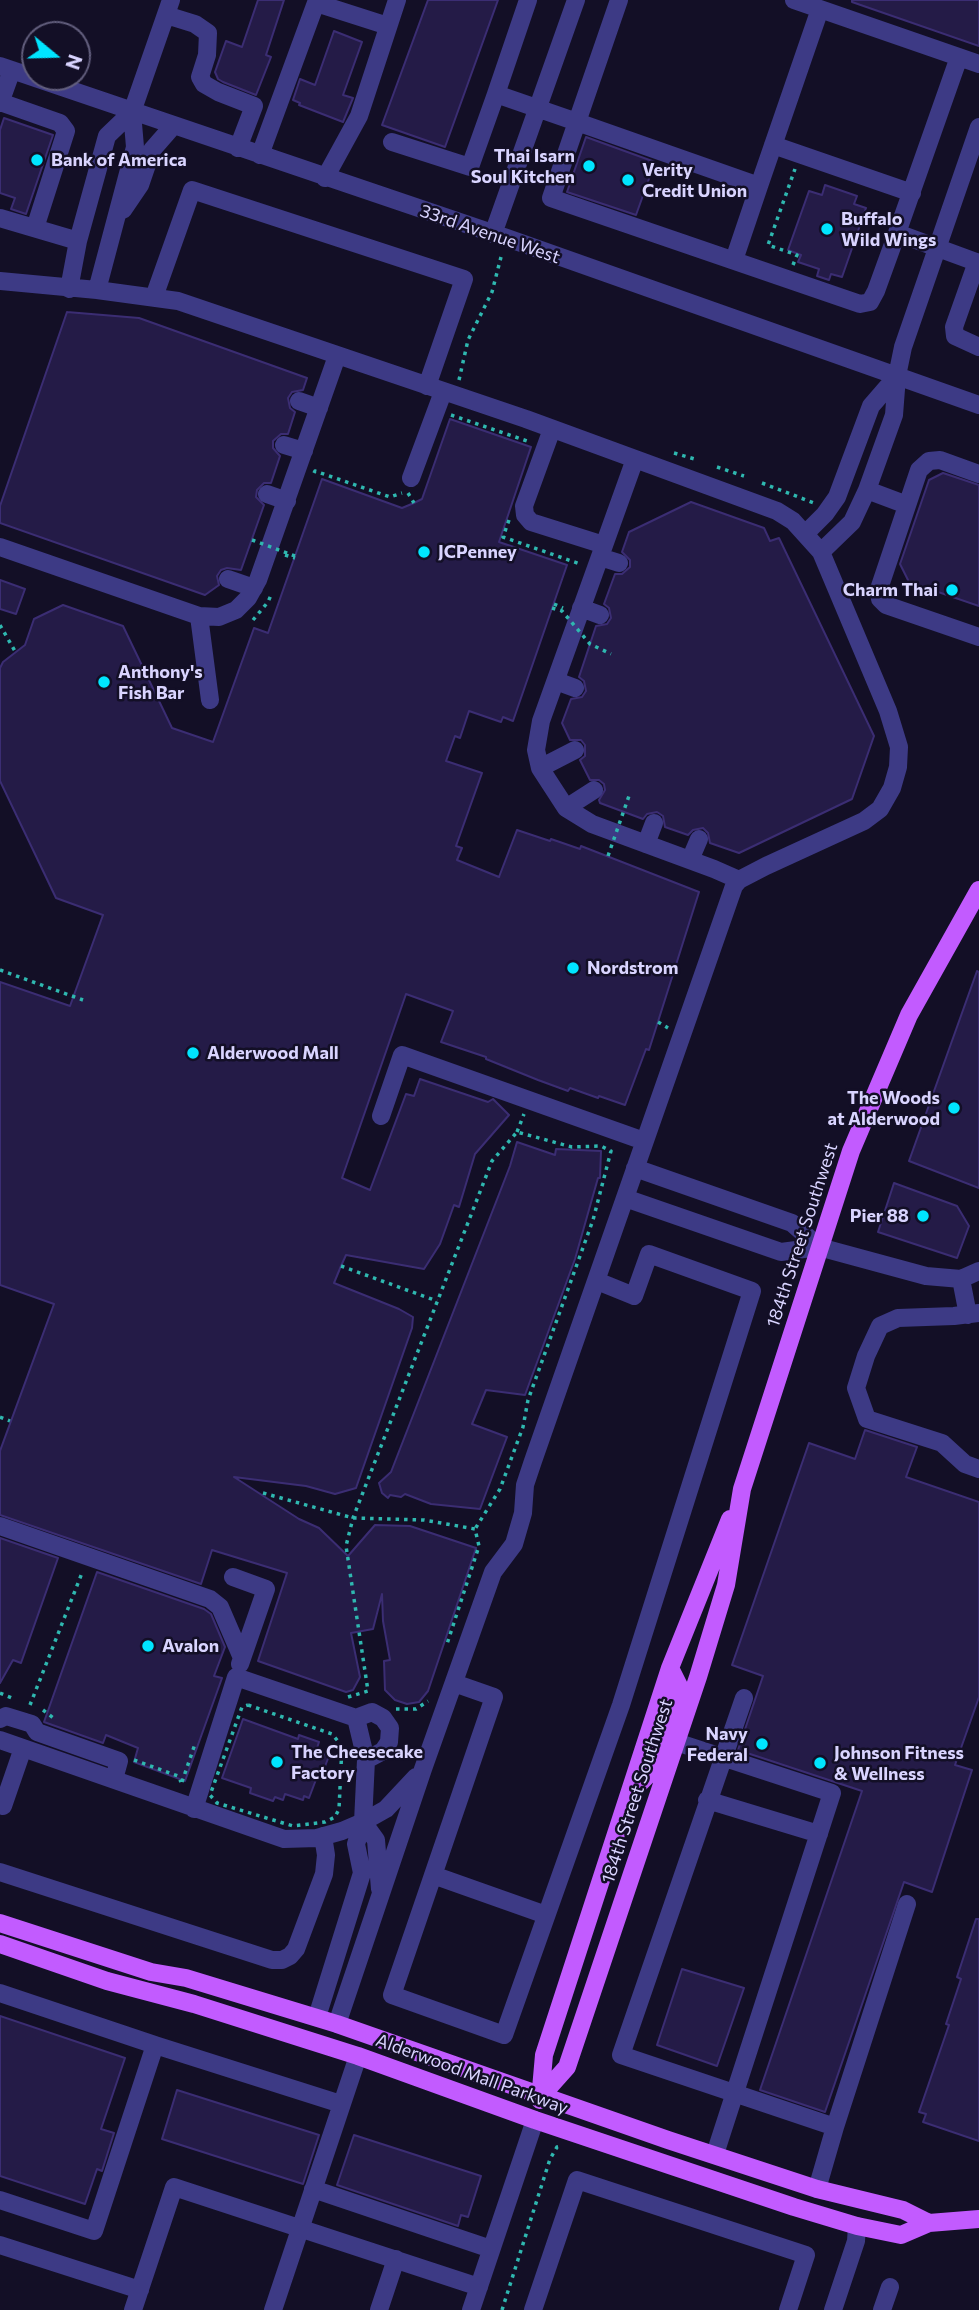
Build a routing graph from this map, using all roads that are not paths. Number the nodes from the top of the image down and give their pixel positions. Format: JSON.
{"nodes":[{"id":1,"x":397,"y":0,"type":"edge"},
{"id":2,"x":528,"y":0,"type":"edge"},
{"id":3,"x":576,"y":0,"type":"edge"},
{"id":4,"x":619,"y":0,"type":"edge"},
{"id":5,"x":794,"y":0,"type":"edge"},
{"id":6,"x":317,"y":1,"type":"edge"},
{"id":7,"x":169,"y":7,"type":"edge"},
{"id":8,"x":820,"y":9,"type":"junction"},
{"id":9,"x":388,"y":26,"type":"junction"},
{"id":10,"x":959,"y":57,"type":"junction"},
{"id":11,"x":979,"y":64,"type":"edge"},
{"id":12,"x":6,"y":68,"type":"edge"},
{"id":13,"x":496,"y":94,"type":"junction"},
{"id":14,"x":0,"y":102,"type":"edge"},
{"id":15,"x":537,"y":108,"type":"junction"},
{"id":16,"x":132,"y":112,"type":"junction"},
{"id":17,"x":577,"y":122,"type":"junction"},
{"id":18,"x":173,"y":126,"type":"junction"},
{"id":19,"x":979,"y":127,"type":"edge"},
{"id":20,"x":392,"y":142,"type":"dead end"},
{"id":21,"x":773,"y":145,"type":"junction"},
{"id":22,"x":238,"y":148,"type":"junction"},
{"id":23,"x":260,"y":155,"type":"junction"},
{"id":24,"x":325,"y":178,"type":"junction"},
{"id":25,"x":759,"y":186,"type":"junction"},
{"id":26,"x":912,"y":193,"type":"junction"},
{"id":27,"x":0,"y":218,"type":"edge"},
{"id":28,"x":114,"y":225,"type":"junction"},
{"id":29,"x":35,"y":228,"type":"junction"},
{"id":30,"x":897,"y":233,"type":"junction"},
{"id":31,"x":494,"y":234,"type":"junction"},
{"id":32,"x":78,"y":241,"type":"junction"},
{"id":33,"x":936,"y":247,"type":"junction"},
{"id":34,"x":734,"y":260,"type":"junction"},
{"id":35,"x":978,"y":263,"type":"edge"},
{"id":36,"x":0,"y":281,"type":"edge"},
{"id":37,"x":69,"y":289,"type":"junction"},
{"id":38,"x":97,"y":290,"type":"junction"},
{"id":39,"x":155,"y":297,"type":"junction"},
{"id":40,"x":979,"y":347,"type":"edge"},
{"id":41,"x":337,"y":356,"type":"junction"},
{"id":42,"x":897,"y":376,"type":"junction"},
{"id":43,"x":435,"y":389,"type":"junction"},
{"id":44,"x":299,"y":401,"type":"dead end"},
{"id":45,"x":979,"y":405,"type":"edge"},
{"id":46,"x":319,"y":408,"type":"junction"},
{"id":47,"x":552,"y":429,"type":"junction"},
{"id":48,"x":284,"y":445,"type":"dead end"},
{"id":49,"x":304,"y":451,"type":"junction"},
{"id":50,"x":635,"y":459,"type":"junction"},
{"id":51,"x":979,"y":474,"type":"edge"},
{"id":52,"x":409,"y":484,"type":"road end"},
{"id":53,"x":867,"y":490,"type":"junction"},
{"id":54,"x":267,"y":494,"type":"dead end"},
{"id":55,"x":286,"y":501,"type":"junction"},
{"id":56,"x":907,"y":505,"type":"junction"},
{"id":57,"x":806,"y":533,"type":"junction"},
{"id":58,"x":0,"y":547,"type":"edge"},
{"id":59,"x":602,"y":551,"type":"junction"},
{"id":60,"x":821,"y":552,"type":"junction"},
{"id":61,"x":619,"y":563,"type":"dead end"},
{"id":62,"x":228,"y":579,"type":"dead end"},
{"id":63,"x":263,"y":589,"type":"junction"},
{"id":64,"x":573,"y":608,"type":"junction"},
{"id":65,"x":600,"y":615,"type":"dead end"},
{"id":66,"x":199,"y":616,"type":"junction"},
{"id":67,"x":979,"y":637,"type":"edge"},
{"id":68,"x":556,"y":681,"type":"junction"},
{"id":69,"x":575,"y":688,"type":"dead end"},
{"id":70,"x":210,"y":700,"type":"dead end"},
{"id":71,"x":575,"y":750,"type":"dead end"},
{"id":72,"x":540,"y":768,"type":"junction"},
{"id":73,"x":594,"y":790,"type":"dead end"},
{"id":74,"x":566,"y":808,"type":"junction"},
{"id":75,"x":654,"y":823,"type":"dead end"},
{"id":76,"x":699,"y":839,"type":"dead end"},
{"id":77,"x":646,"y":844,"type":"junction"},
{"id":78,"x":691,"y":860,"type":"junction"},
{"id":79,"x":739,"y":880,"type":"junction"},
{"id":80,"x":979,"y":890,"type":"edge"},
{"id":81,"x":381,"y":1116,"type":"dead end"},
{"id":82,"x":644,"y":1141,"type":"junction"},
{"id":83,"x":635,"y":1168,"type":"junction"},
{"id":84,"x":625,"y":1198,"type":"junction"},
{"id":85,"x":819,"y":1247,"type":"junction"},
{"id":86,"x":979,"y":1271,"type":"edge"},
{"id":87,"x":961,"y":1279,"type":"junction"},
{"id":88,"x":597,"y":1281,"type":"junction"},
{"id":89,"x":973,"y":1314,"type":"edge"},
{"id":90,"x":979,"y":1469,"type":"edge"},
{"id":91,"x":742,"y":1489,"type":"junction"},
{"id":92,"x":0,"y":1526,"type":"edge"},
{"id":93,"x":233,"y":1577,"type":"dead end"},
{"id":94,"x":242,"y":1658,"type":"junction"},
{"id":95,"x":670,"y":1668,"type":"junction"},
{"id":96,"x":236,"y":1677,"type":"junction"},
{"id":97,"x":454,"y":1683,"type":"junction"},
{"id":98,"x":744,"y":1698,"type":"dead end"},
{"id":99,"x":356,"y":1718,"type":"junction"},
{"id":100,"x":0,"y":1719,"type":"edge"},
{"id":101,"x":37,"y":1732,"type":"junction"},
{"id":102,"x":0,"y":1740,"type":"edge"},
{"id":103,"x":676,"y":1742,"type":"junction"},
{"id":104,"x":26,"y":1749,"type":"junction"},
{"id":105,"x":722,"y":1757,"type":"junction"},
{"id":106,"x":366,"y":1760,"type":"junction"},
{"id":107,"x":423,"y":1769,"type":"junction"},
{"id":108,"x":114,"y":1779,"type":"junction"},
{"id":109,"x":631,"y":1792,"type":"junction"},
{"id":110,"x":707,"y":1800,"type":"junction"},
{"id":111,"x":3,"y":1806,"type":"dead end"},
{"id":112,"x":194,"y":1809,"type":"junction"},
{"id":113,"x":363,"y":1822,"type":"junction"},
{"id":114,"x":818,"y":1834,"type":"junction"},
{"id":115,"x":323,"y":1836,"type":"junction"},
{"id":116,"x":0,"y":1872,"type":"edge"},
{"id":117,"x":433,"y":1875,"type":"junction"},
{"id":118,"x":381,"y":1896,"type":"junction"},
{"id":119,"x":907,"y":1904,"type":"dead end"},
{"id":120,"x":546,"y":1914,"type":"junction"},
{"id":121,"x":0,"y":1923,"type":"edge"},
{"id":122,"x":0,"y":1944,"type":"edge"},
{"id":123,"x":0,"y":1993,"type":"edge"},
{"id":124,"x":317,"y":2017,"type":"junction"},
{"id":125,"x":337,"y":2024,"type":"junction"},
{"id":126,"x":155,"y":2045,"type":"junction"},
{"id":127,"x":358,"y":2056,"type":"junction"},
{"id":128,"x":733,"y":2094,"type":"junction"},
{"id":129,"x":542,"y":2095,"type":"junction"},
{"id":130,"x":341,"y":2104,"type":"junction"},
{"id":131,"x":535,"y":2120,"type":"junction"},
{"id":132,"x":835,"y":2127,"type":"junction"},
{"id":133,"x":715,"y":2154,"type":"junction"},
{"id":134,"x":313,"y":2189,"type":"junction"},
{"id":135,"x":817,"y":2189,"type":"junction"},
{"id":136,"x":0,"y":2200,"type":"edge"},
{"id":137,"x":979,"y":2219,"type":"edge"},
{"id":138,"x":929,"y":2223,"type":"junction"},
{"id":139,"x":857,"y":2226,"type":"junction"},
{"id":140,"x":300,"y":2228,"type":"junction"},
{"id":141,"x":0,"y":2245,"type":"edge"},
{"id":142,"x":491,"y":2249,"type":"junction"},
{"id":143,"x":396,"y":2259,"type":"junction"},
{"id":144,"x":479,"y":2287,"type":"junction"},
{"id":145,"x":890,"y":2287,"type":"dead end"},
{"id":146,"x":140,"y":2290,"type":"junction"},
{"id":147,"x":134,"y":2310,"type":"edge"},
{"id":148,"x":273,"y":2310,"type":"edge"},
{"id":149,"x":379,"y":2310,"type":"edge"},
{"id":150,"x":471,"y":2310,"type":"edge"},
{"id":151,"x":533,"y":2310,"type":"edge"},
{"id":152,"x":788,"y":2310,"type":"edge"},
{"id":153,"x":833,"y":2310,"type":"edge"},
{"id":154,"x":882,"y":2310,"type":"edge"}],
"edges":[{"from":1,"to":9,"type":"street"},
{"from":2,"to":13,"type":"street"},
{"from":3,"to":15,"type":"street"},
{"from":4,"to":17,"type":"street"},
{"from":5,"to":8,"type":"street"},
{"from":6,"to":9,"type":"street"},
{"from":6,"to":23,"type":"street"},
{"from":7,"to":16,"type":"street"},
{"from":7,"to":22,"type":"street"},
{"from":8,"to":10,"type":"street"},
{"from":8,"to":21,"type":"street"},
{"from":9,"to":24,"type":"street"},
{"from":10,"to":11,"type":"street"},
{"from":10,"to":26,"type":"street"},
{"from":12,"to":14,"type":"street"},
{"from":12,"to":16,"type":"street","name":"33rd Avenue West"},
{"from":13,"to":15,"type":"street"},
{"from":13,"to":20,"type":"street"},
{"from":14,"to":29,"type":"street"},
{"from":15,"to":17,"type":"street"},
{"from":15,"to":31,"type":"street"},
{"from":16,"to":18,"type":"street","name":"33rd Avenue West"},
{"from":16,"to":28,"type":"street"},
{"from":16,"to":32,"type":"street"},
{"from":17,"to":25,"type":"street"},
{"from":17,"to":34,"type":"street"},
{"from":18,"to":22,"type":"street","name":"33rd Avenue West"},
{"from":18,"to":28,"type":"street"},
{"from":19,"to":33,"type":"street"},
{"from":21,"to":25,"type":"street"},
{"from":21,"to":26,"type":"street"},
{"from":22,"to":23,"type":"street","name":"33rd Avenue West"},
{"from":23,"to":24,"type":"street","name":"33rd Avenue West"},
{"from":24,"to":31,"type":"street","name":"33rd Avenue West"},
{"from":25,"to":34,"type":"street"},
{"from":26,"to":30,"type":"street"},
{"from":27,"to":29,"type":"street"},
{"from":28,"to":38,"type":"street"},
{"from":29,"to":32,"type":"street"},
{"from":30,"to":33,"type":"street"},
{"from":30,"to":34,"type":"street"},
{"from":31,"to":42,"type":"street","name":"33rd Avenue West"},
{"from":32,"to":37,"type":"street"},
{"from":33,"to":35,"type":"street"},
{"from":33,"to":42,"type":"street"},
{"from":35,"to":40,"type":"street"},
{"from":36,"to":37,"type":"street"},
{"from":37,"to":38,"type":"street"},
{"from":38,"to":39,"type":"street"},
{"from":39,"to":41,"type":"street"},
{"from":39,"to":43,"type":"street"},
{"from":41,"to":43,"type":"street"},
{"from":41,"to":46,"type":"street"},
{"from":42,"to":45,"type":"street","name":"33rd Avenue West"},
{"from":42,"to":53,"type":"street"},
{"from":42,"to":57,"type":"street"},
{"from":43,"to":47,"type":"street"},
{"from":43,"to":52,"type":"street"},
{"from":44,"to":46,"type":"street"},
{"from":46,"to":49,"type":"street"},
{"from":47,"to":50,"type":"street"},
{"from":47,"to":59,"type":"street"},
{"from":48,"to":49,"type":"street"},
{"from":49,"to":55,"type":"street"},
{"from":50,"to":57,"type":"street"},
{"from":50,"to":59,"type":"street"},
{"from":51,"to":56,"type":"street"},
{"from":53,"to":56,"type":"street"},
{"from":53,"to":60,"type":"street"},
{"from":54,"to":55,"type":"street"},
{"from":55,"to":63,"type":"street"},
{"from":56,"to":67,"type":"street"},
{"from":57,"to":60,"type":"street"},
{"from":58,"to":66,"type":"street"},
{"from":59,"to":61,"type":"street"},
{"from":59,"to":64,"type":"street"},
{"from":60,"to":79,"type":"street"},
{"from":62,"to":63,"type":"street"},
{"from":63,"to":66,"type":"street"},
{"from":64,"to":65,"type":"street"},
{"from":64,"to":68,"type":"street"},
{"from":66,"to":70,"type":"street"},
{"from":68,"to":69,"type":"street"},
{"from":68,"to":72,"type":"street"},
{"from":71,"to":72,"type":"street"},
{"from":72,"to":74,"type":"street"},
{"from":73,"to":74,"type":"street"},
{"from":74,"to":77,"type":"street"},
{"from":75,"to":77,"type":"street"},
{"from":76,"to":78,"type":"street"},
{"from":77,"to":78,"type":"street"},
{"from":78,"to":79,"type":"street"},
{"from":79,"to":82,"type":"street"},
{"from":80,"to":85,"type":"main road","name":"184th Street Southwest"},
{"from":81,"to":82,"type":"street"},
{"from":82,"to":83,"type":"street"},
{"from":83,"to":84,"type":"street"},
{"from":83,"to":85,"type":"street"},
{"from":84,"to":85,"type":"street"},
{"from":84,"to":88,"type":"street"},
{"from":85,"to":87,"type":"street"},
{"from":85,"to":91,"type":"main road","name":"184th Street Southwest"},
{"from":86,"to":87,"type":"street"},
{"from":87,"to":89,"type":"street"},
{"from":88,"to":97,"type":"street"},
{"from":88,"to":120,"type":"street"},
{"from":89,"to":90,"type":"street"},
{"from":91,"to":95,"type":"main road","name":"184th Street Southwest"},
{"from":91,"to":103,"type":"main road","name":"184th Street Southwest"},
{"from":92,"to":94,"type":"street"},
{"from":93,"to":94,"type":"street"},
{"from":94,"to":96,"type":"street"},
{"from":95,"to":103,"type":"main road"},
{"from":95,"to":109,"type":"main road","name":"184th Street Southwest"},
{"from":96,"to":99,"type":"street"},
{"from":96,"to":112,"type":"street"},
{"from":97,"to":107,"type":"street"},
{"from":97,"to":117,"type":"street"},
{"from":98,"to":105,"type":"street"},
{"from":99,"to":106,"type":"street"},
{"from":99,"to":106,"type":"street"},
{"from":100,"to":101,"type":"street"},
{"from":101,"to":104,"type":"street"},
{"from":101,"to":108,"type":"street"},
{"from":102,"to":104,"type":"street"},
{"from":103,"to":105,"type":"street"},
{"from":103,"to":109,"type":"main road"},
{"from":103,"to":129,"type":"main road","name":"184th Street Southwest"},
{"from":104,"to":108,"type":"street"},
{"from":104,"to":111,"type":"street"},
{"from":105,"to":110,"type":"street"},
{"from":105,"to":114,"type":"street"},
{"from":106,"to":113,"type":"street"},
{"from":107,"to":113,"type":"street"},
{"from":107,"to":118,"type":"street"},
{"from":108,"to":112,"type":"street"},
{"from":109,"to":129,"type":"main road","name":"184th Street Southwest"},
{"from":110,"to":114,"type":"street"},
{"from":110,"to":128,"type":"street"},
{"from":112,"to":115,"type":"street"},
{"from":113,"to":115,"type":"street"},
{"from":113,"to":118,"type":"street"},
{"from":113,"to":124,"type":"street"},
{"from":114,"to":128,"type":"street"},
{"from":115,"to":116,"type":"street"},
{"from":117,"to":120,"type":"street"},
{"from":117,"to":120,"type":"street"},
{"from":118,"to":125,"type":"street"},
{"from":119,"to":132,"type":"street"},
{"from":121,"to":124,"type":"main road","name":"Alderwood Mall Parkway"},
{"from":122,"to":127,"type":"main road","name":"Alderwood Mall Parkway"},
{"from":123,"to":126,"type":"street"},
{"from":124,"to":125,"type":"main road","name":"Alderwood Mall Parkway"},
{"from":125,"to":129,"type":"main road","name":"Alderwood Mall Parkway"},
{"from":126,"to":130,"type":"street"},
{"from":126,"to":136,"type":"street"},
{"from":127,"to":130,"type":"street"},
{"from":127,"to":131,"type":"main road","name":"Alderwood Mall Parkway"},
{"from":128,"to":132,"type":"street"},
{"from":128,"to":133,"type":"street"},
{"from":129,"to":131,"type":"main road","name":"184th Street Southwest"},
{"from":129,"to":133,"type":"main road","name":"Alderwood Mall Parkway"},
{"from":130,"to":134,"type":"street"},
{"from":131,"to":139,"type":"main road","name":"Alderwood Mall Parkway"},
{"from":131,"to":142,"type":"street","name":"184th Street Southwest"},
{"from":132,"to":135,"type":"street"},
{"from":133,"to":135,"type":"main road","name":"Alderwood Mall Parkway"},
{"from":134,"to":140,"type":"street"},
{"from":134,"to":142,"type":"street"},
{"from":135,"to":138,"type":"main road","name":"Alderwood Mall Parkway"},
{"from":137,"to":138,"type":"main road","name":"Alderwood Mall Parkway"},
{"from":138,"to":139,"type":"main road","name":"Alderwood Mall Parkway"},
{"from":139,"to":153,"type":"street"},
{"from":140,"to":143,"type":"street"},
{"from":140,"to":146,"type":"street"},
{"from":140,"to":148,"type":"street"},
{"from":141,"to":146,"type":"street"},
{"from":142,"to":144,"type":"street","name":"184th Street Southwest"},
{"from":143,"to":144,"type":"street"},
{"from":143,"to":149,"type":"street"},
{"from":144,"to":150,"type":"street","name":"184th Street Southwest"},
{"from":145,"to":154,"type":"street"},
{"from":146,"to":147,"type":"street"},
{"from":151,"to":152,"type":"street"}]}
